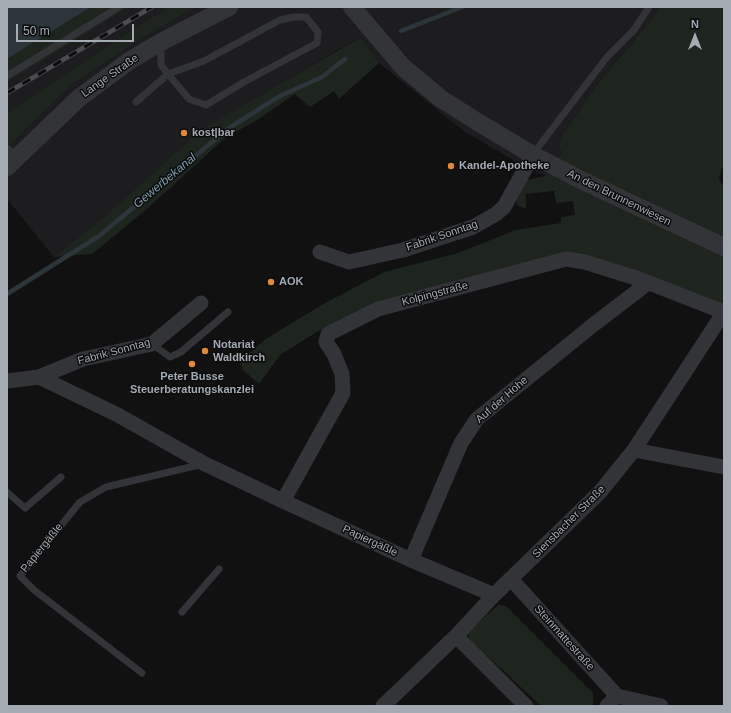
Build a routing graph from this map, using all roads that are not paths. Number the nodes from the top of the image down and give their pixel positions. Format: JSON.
{"nodes":[{"id":1,"x":119,"y":7,"type":"edge"},
{"id":2,"x":229,"y":7,"type":"edge"},
{"id":3,"x":352,"y":7,"type":"edge"},
{"id":4,"x":649,"y":7,"type":"edge"},
{"id":5,"x":161,"y":42,"type":"junction"},
{"id":6,"x":168,"y":74,"type":"junction"},
{"id":7,"x":7,"y":76,"type":"edge"},
{"id":8,"x":136,"y":102,"type":"dead end"},
{"id":9,"x":533,"y":155,"type":"junction"},
{"id":10,"x":11,"y":157,"type":"edge"},
{"id":11,"x":724,"y":247,"type":"edge"},
{"id":12,"x":320,"y":252,"type":"dead end"},
{"id":13,"x":648,"y":283,"type":"junction"},
{"id":14,"x":201,"y":303,"type":"dead end"},
{"id":15,"x":228,"y":312,"type":"dead end"},
{"id":16,"x":724,"y":312,"type":"edge"},
{"id":17,"x":152,"y":344,"type":"junction"},
{"id":18,"x":39,"y":377,"type":"junction"},
{"id":19,"x":7,"y":381,"type":"edge"},
{"id":20,"x":634,"y":450,"type":"junction"},
{"id":21,"x":205,"y":464,"type":"junction"},
{"id":22,"x":724,"y":467,"type":"edge"},
{"id":23,"x":61,"y":477,"type":"dead end"},
{"id":24,"x":7,"y":492,"type":"edge"},
{"id":25,"x":283,"y":501,"type":"junction"},
{"id":26,"x":411,"y":560,"type":"junction"},
{"id":27,"x":219,"y":569,"type":"dead end"},
{"id":28,"x":511,"y":579,"type":"junction"},
{"id":29,"x":494,"y":595,"type":"junction"},
{"id":30,"x":182,"y":612,"type":"dead end"},
{"id":31,"x":456,"y":636,"type":"junction"},
{"id":32,"x":142,"y":673,"type":"dead end"},
{"id":33,"x":612,"y":701,"type":"edge"},
{"id":34,"x":383,"y":706,"type":"edge"},
{"id":35,"x":526,"y":706,"type":"edge"},
{"id":36,"x":661,"y":706,"type":"edge"}],
"edges":[{"from":1,"to":7,"type":"lane"},
{"from":2,"to":5,"type":"street","name":"Lange Straße"},
{"from":3,"to":9,"type":"street","name":"An den Brunnenwiesen"},
{"from":4,"to":9,"type":"lane"},
{"from":5,"to":6,"type":"lane"},
{"from":5,"to":10,"type":"street","name":"Lange Straße"},
{"from":6,"to":6,"type":"lane"},
{"from":6,"to":8,"type":"lane"},
{"from":9,"to":11,"type":"street","name":"An den Brunnenwiesen"},
{"from":9,"to":12,"type":"street","name":"Fabrik Sonntag"},
{"from":13,"to":16,"type":"street","name":"Kolpingstraße"},
{"from":13,"to":25,"type":"street","name":"Kolpingstraße"},
{"from":13,"to":26,"type":"street","name":"Auf der Hohe"},
{"from":14,"to":17,"type":"street","name":"Fabrik Sonntag"},
{"from":15,"to":17,"type":"lane"},
{"from":16,"to":20,"type":"street","name":"Siensbacher Straße"},
{"from":17,"to":18,"type":"street","name":"Fabrik Sonntag"},
{"from":18,"to":19,"type":"street"},
{"from":18,"to":21,"type":"street","name":"Papiergäßle"},
{"from":20,"to":22,"type":"street"},
{"from":20,"to":28,"type":"street","name":"Siensbacher Straße"},
{"from":21,"to":25,"type":"street","name":"Papiergäßle"},
{"from":21,"to":32,"type":"lane","name":"Papiergäßle"},
{"from":23,"to":24,"type":"lane"},
{"from":25,"to":26,"type":"street","name":"Papiergäßle"},
{"from":26,"to":29,"type":"street","name":"Papiergäßle"},
{"from":27,"to":30,"type":"lane"},
{"from":28,"to":29,"type":"street","name":"Siensbacher Straße"},
{"from":28,"to":33,"type":"street","name":"Steinmattestraße"},
{"from":29,"to":31,"type":"street","name":"Siensbacher Straße"},
{"from":31,"to":34,"type":"street","name":"Siensbacher Straße"},
{"from":31,"to":35,"type":"street"},
{"from":33,"to":36,"type":"street","name":"Steinmattestraße"}]}
